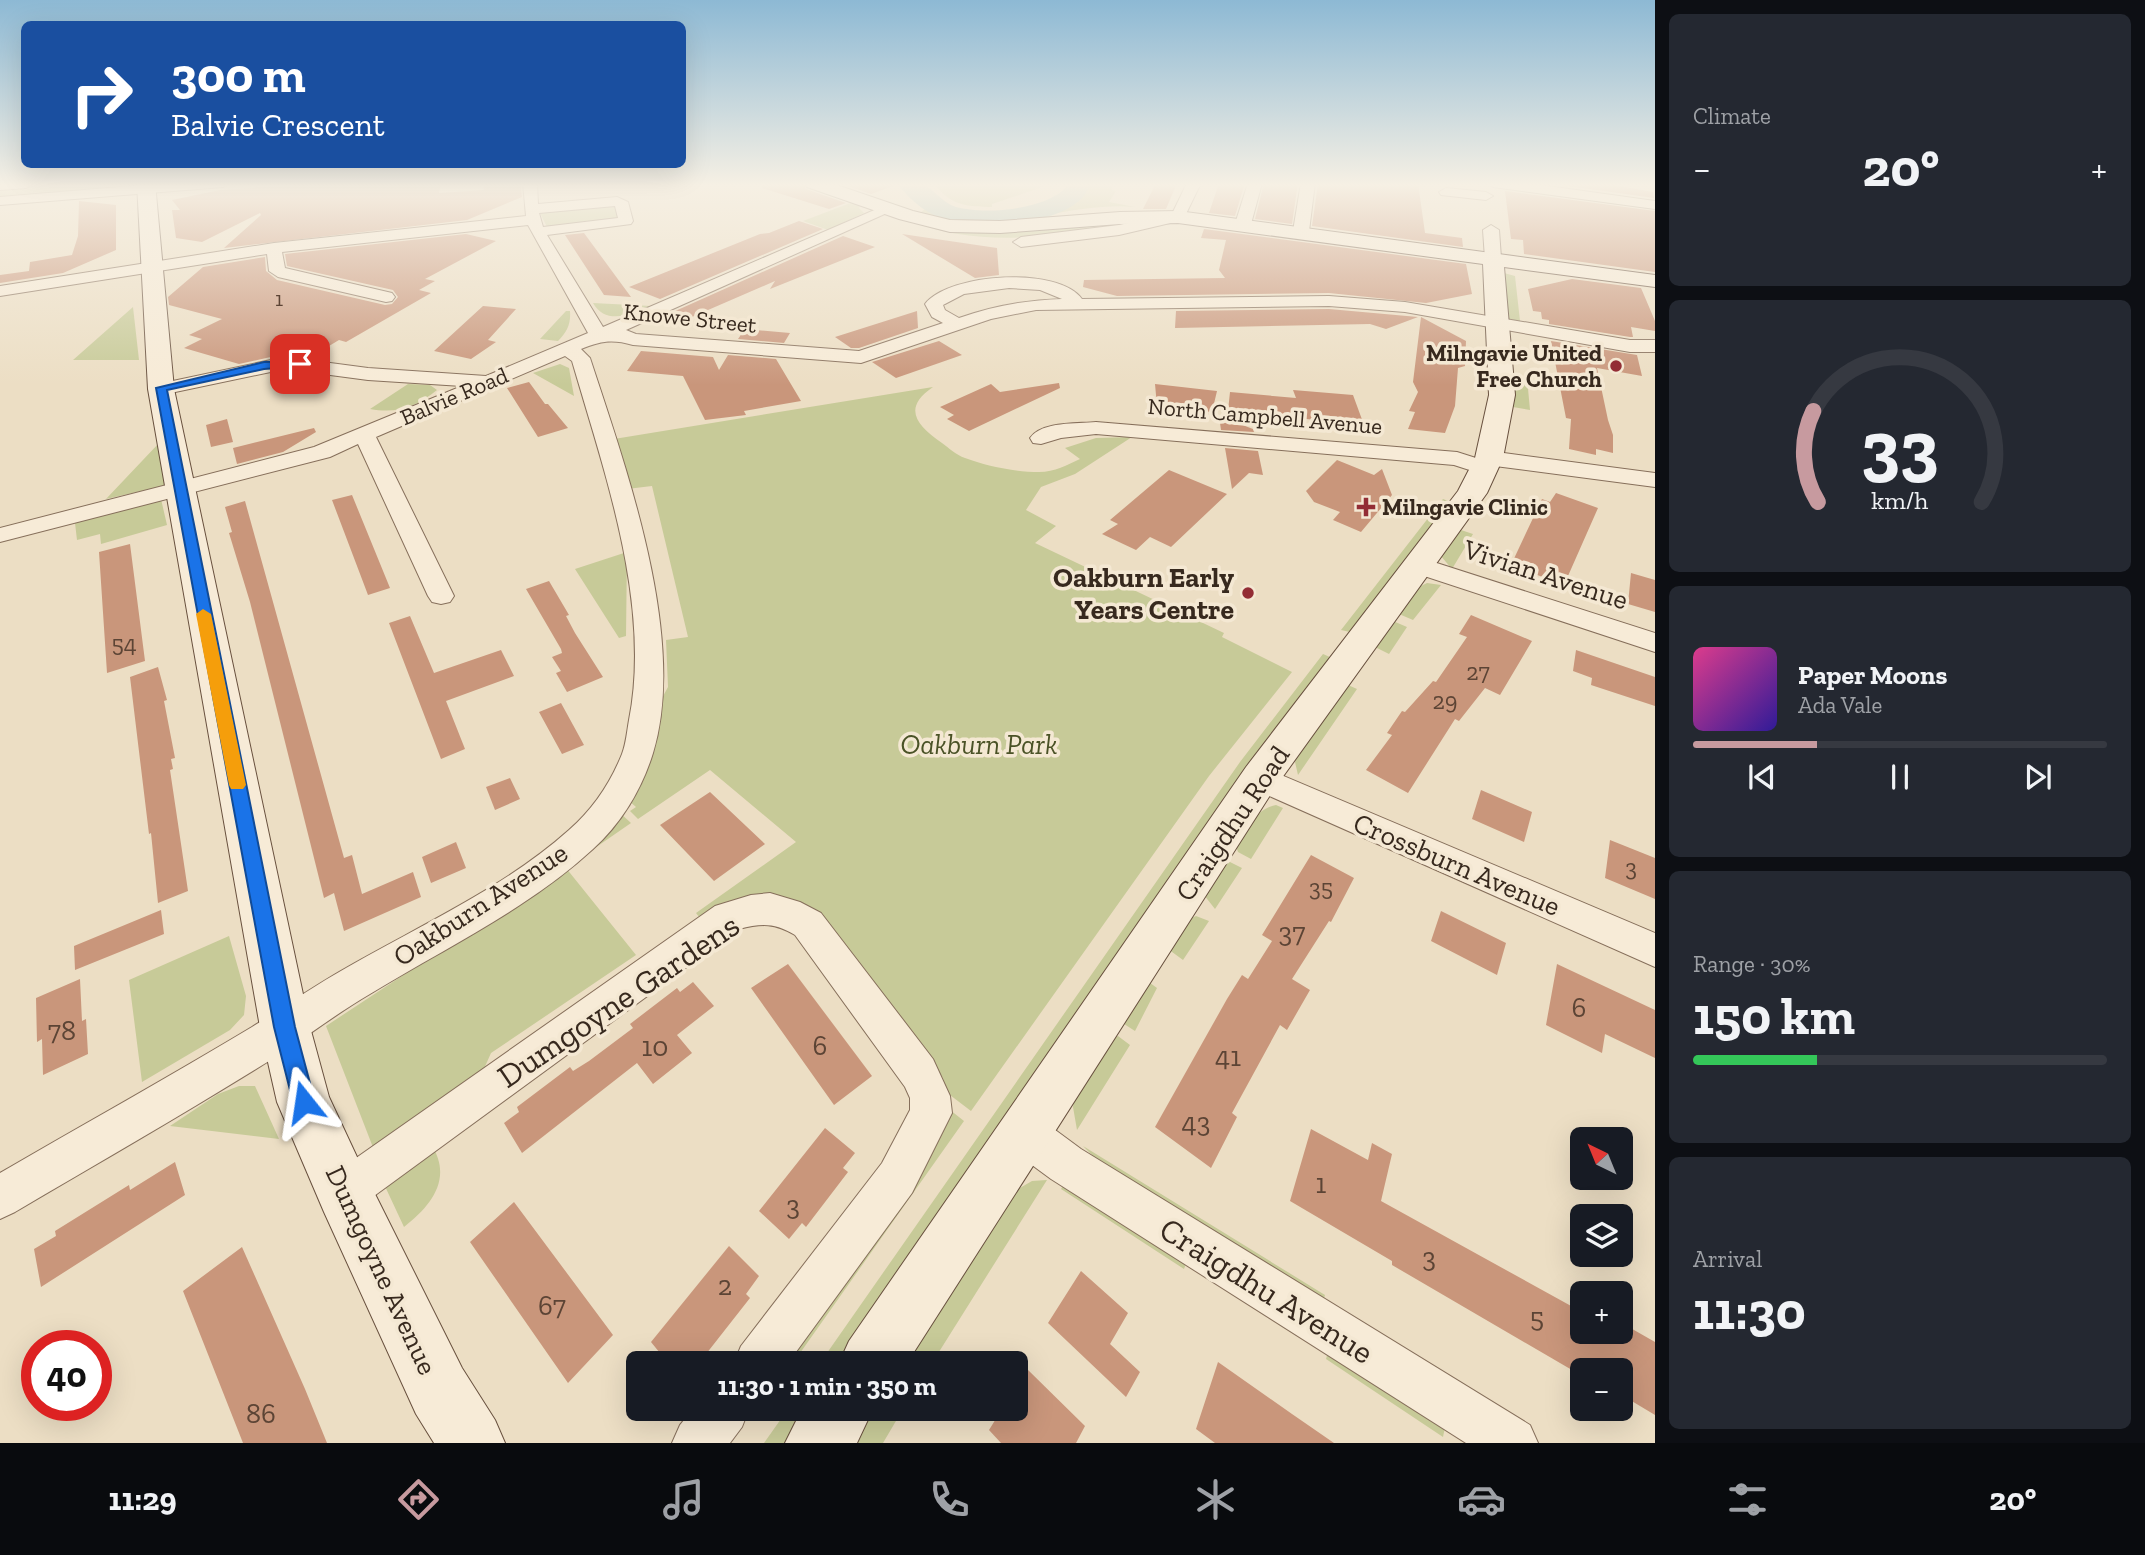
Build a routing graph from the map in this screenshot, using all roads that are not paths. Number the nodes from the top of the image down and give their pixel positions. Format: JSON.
{"nodes":[{"id":1,"x":150,"y":250,"type":"edge"},
{"id":2,"x":259,"y":250,"type":"edge"},
{"id":3,"x":274,"y":250,"type":"edge"},
{"id":4,"x":551,"y":250,"type":"edge"},
{"id":5,"x":794,"y":250,"type":"edge"},
{"id":6,"x":1439,"y":250,"type":"edge"},
{"id":7,"x":1492,"y":250,"type":"edge"},
{"id":8,"x":1493,"y":258,"type":"junction"},
{"id":9,"x":151,"y":267,"type":"junction"},
{"id":10,"x":1655,"y":281,"type":"edge"},
{"id":11,"x":0,"y":291,"type":"edge"},
{"id":12,"x":386,"y":297,"type":"dead end"},
{"id":13,"x":1076,"y":304,"type":"junction"},
{"id":14,"x":1497,"y":323,"type":"junction"},
{"id":15,"x":957,"y":324,"type":"junction"},
{"id":16,"x":599,"y":335,"type":"junction"},
{"id":17,"x":567,"y":349,"type":"junction"},
{"id":18,"x":1652,"y":349,"type":"edge"},
{"id":19,"x":492,"y":381,"type":"junction"},
{"id":20,"x":162,"y":388,"type":"junction"},
{"id":21,"x":364,"y":433,"type":"junction"},
{"id":22,"x":1041,"y":438,"type":"dead end"},
{"id":23,"x":1487,"y":463,"type":"junction"},
{"id":24,"x":1655,"y":480,"type":"edge"},
{"id":25,"x":180,"y":487,"type":"junction"},
{"id":26,"x":0,"y":535,"type":"edge"},
{"id":27,"x":1418,"y":565,"type":"junction"},
{"id":28,"x":441,"y":596,"type":"dead end"},
{"id":29,"x":1655,"y":643,"type":"edge"},
{"id":30,"x":1260,"y":778,"type":"junction"},
{"id":31,"x":1655,"y":950,"type":"edge"},
{"id":32,"x":285,"y":1027,"type":"junction"},
{"id":33,"x":1024,"y":1133,"type":"junction"},
{"id":34,"x":344,"y":1192,"type":"junction"},
{"id":35,"x":0,"y":1197,"type":"edge"},
{"id":36,"x":767,"y":1351,"type":"edge"},
{"id":37,"x":879,"y":1351,"type":"edge"},
{"id":38,"x":715,"y":1421,"type":"edge"},
{"id":39,"x":833,"y":1421,"type":"edge"},
{"id":40,"x":472,"y":1443,"type":"edge"},
{"id":41,"x":698,"y":1443,"type":"edge"},
{"id":42,"x":818,"y":1443,"type":"edge"},
{"id":43,"x":1512,"y":1443,"type":"edge"}],
"edges":[{"from":1,"to":9,"type":"street","name":"Dumgoyne Avenue"},
{"from":2,"to":9,"type":"street"},
{"from":3,"to":12,"type":"street"},
{"from":4,"to":16,"type":"street"},
{"from":5,"to":16,"type":"street","name":"Balvie Road"},
{"from":6,"to":8,"type":"street"},
{"from":7,"to":8,"type":"street"},
{"from":8,"to":10,"type":"street"},
{"from":8,"to":14,"type":"street","name":"Craigdhu Road"},
{"from":9,"to":11,"type":"street"},
{"from":9,"to":20,"type":"street","name":"Dumgoyne Avenue"},
{"from":13,"to":14,"type":"street","name":"Knowe Street"},
{"from":13,"to":15,"type":"street","name":"Knowe Street"},
{"from":13,"to":15,"type":"street"},
{"from":14,"to":18,"type":"street","name":"Knowe Street"},
{"from":14,"to":23,"type":"street","name":"Craigdhu Road"},
{"from":15,"to":16,"type":"street","name":"Knowe Street"},
{"from":16,"to":17,"type":"street","name":"Balvie Road"},
{"from":17,"to":19,"type":"street","name":"Balvie Road"},
{"from":17,"to":32,"type":"street","name":"Oakburn Avenue"},
{"from":19,"to":20,"type":"street"},
{"from":19,"to":21,"type":"street","name":"Balvie Road"},
{"from":20,"to":25,"type":"street","name":"Dumgoyne Avenue"},
{"from":21,"to":25,"type":"street","name":"Balvie Road"},
{"from":21,"to":28,"type":"street"},
{"from":22,"to":23,"type":"street","name":"North Campbell Avenue"},
{"from":23,"to":24,"type":"street","name":"North Campbell Avenue"},
{"from":23,"to":27,"type":"street","name":"Craigdhu Road"},
{"from":25,"to":26,"type":"street","name":"Balvie Road"},
{"from":25,"to":32,"type":"street","name":"Dumgoyne Avenue"},
{"from":27,"to":29,"type":"street","name":"Vivian Avenue"},
{"from":27,"to":30,"type":"street","name":"Craigdhu Road"},
{"from":30,"to":31,"type":"street","name":"Crossburn Avenue"},
{"from":30,"to":33,"type":"street","name":"Craigdhu Road"},
{"from":32,"to":34,"type":"street","name":"Dumgoyne Avenue"},
{"from":32,"to":35,"type":"street","name":"Oakburn Avenue"},
{"from":33,"to":37,"type":"street","name":"Craigdhu Road"},
{"from":33,"to":43,"type":"street","name":"Craigdhu Avenue"},
{"from":34,"to":36,"type":"street","name":"Dumgoyne Gardens"},
{"from":34,"to":40,"type":"street","name":"Dumgoyne Avenue"},
{"from":38,"to":41,"type":"street"},
{"from":39,"to":42,"type":"street"}]}
